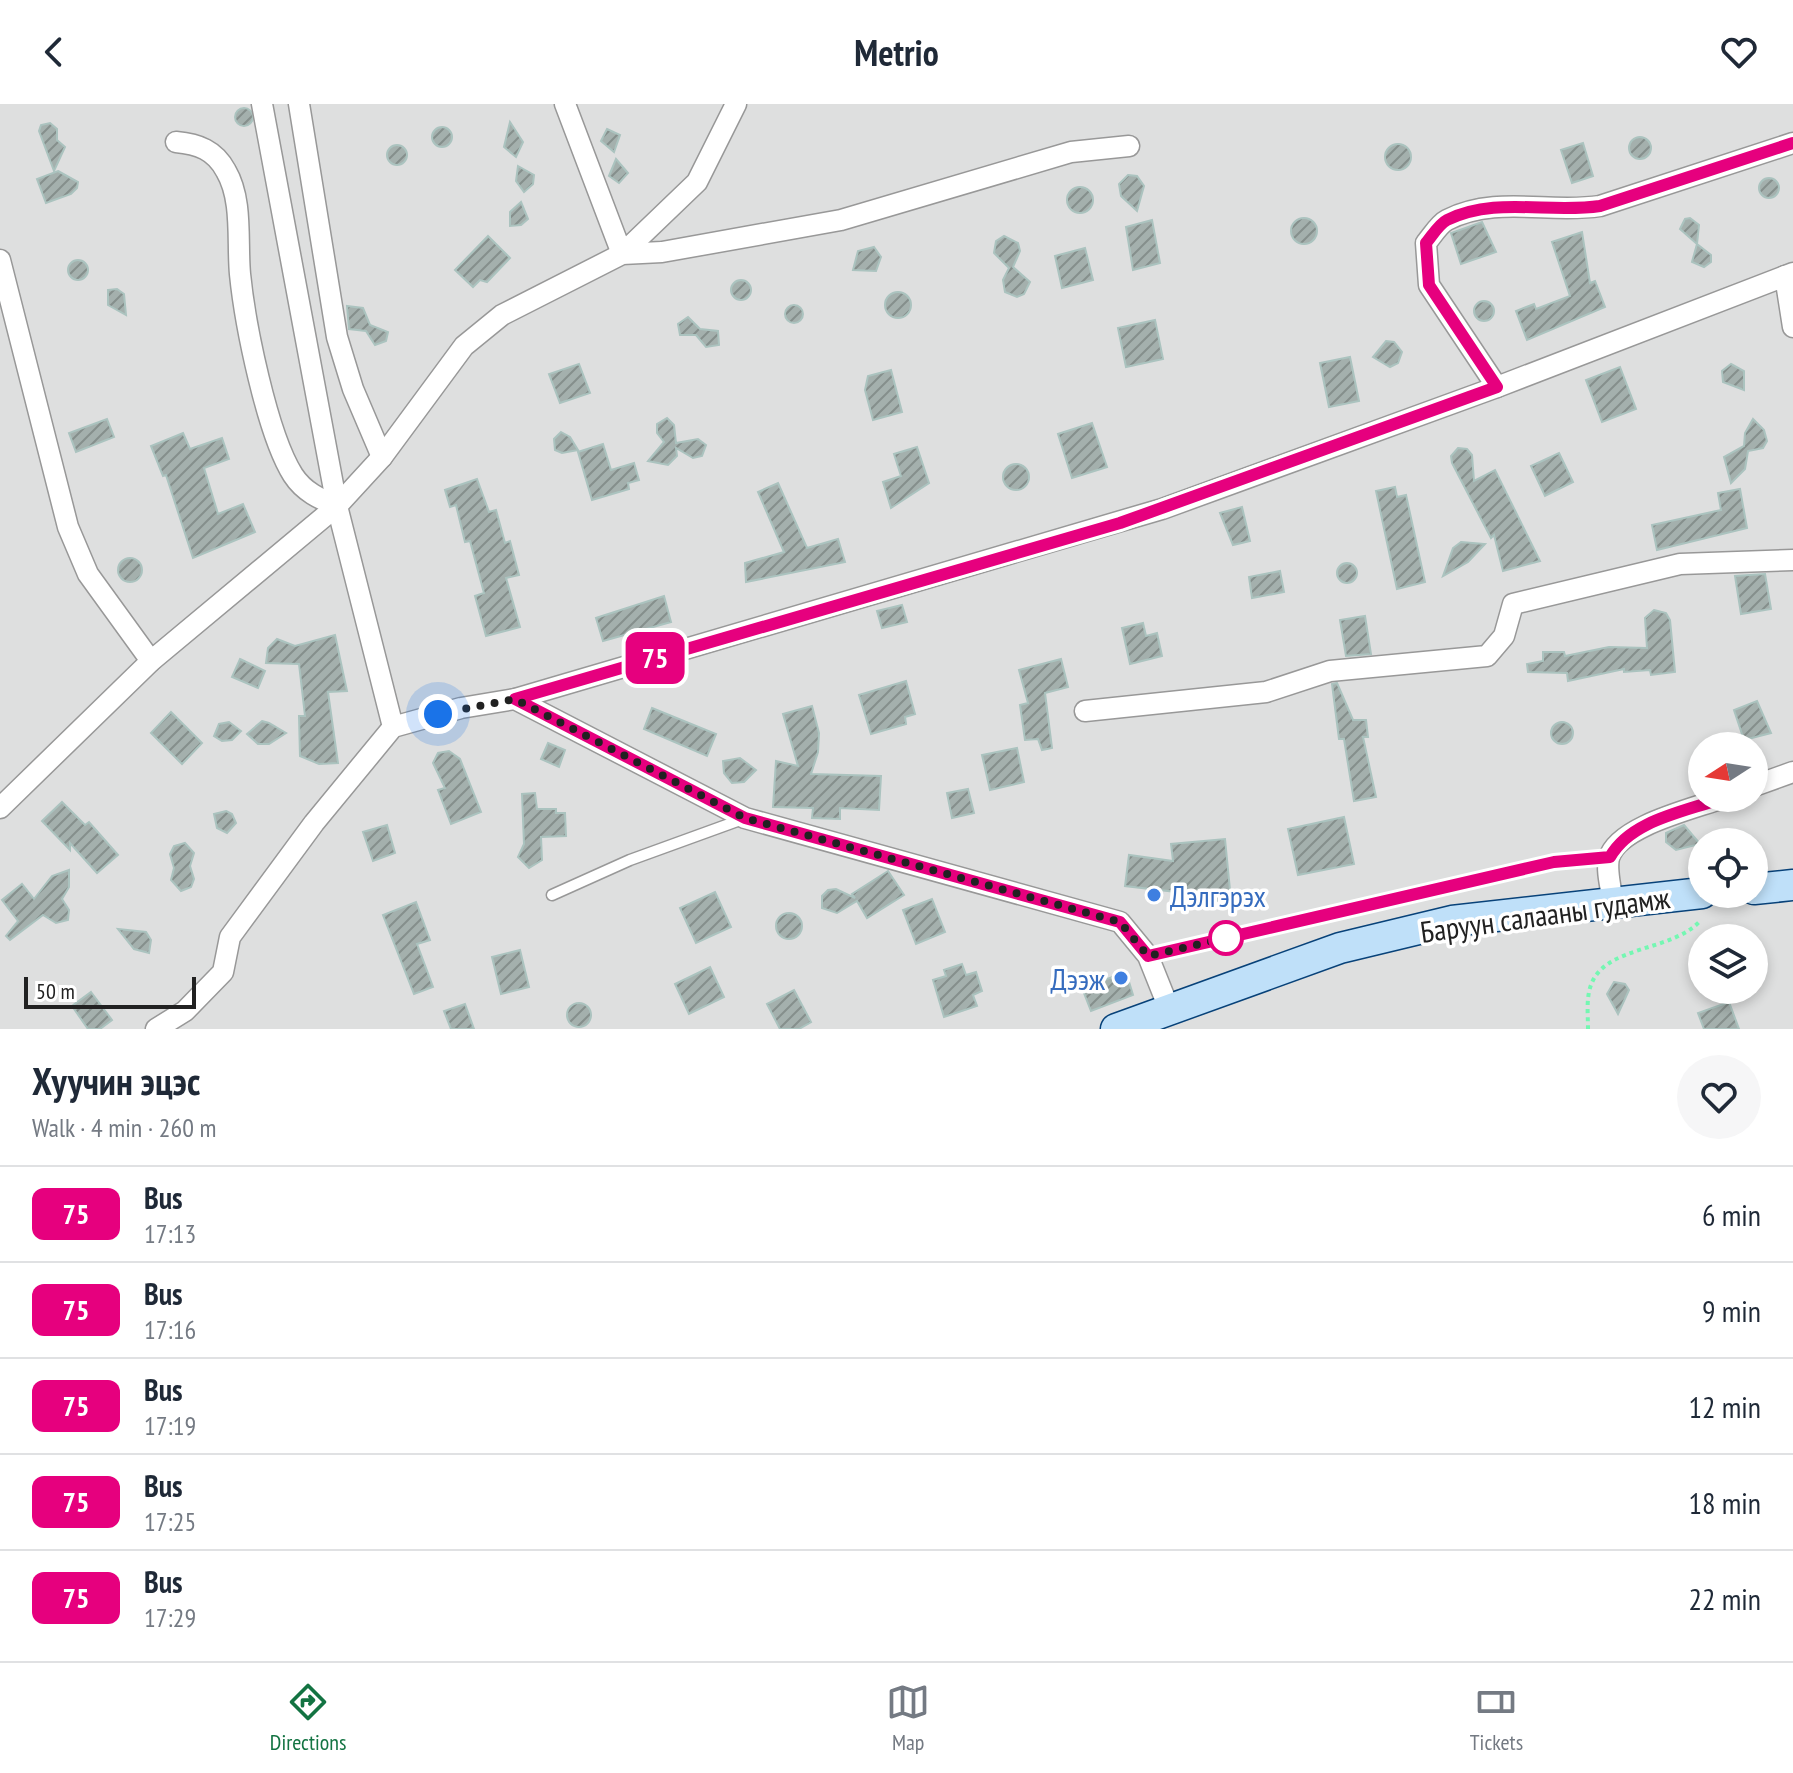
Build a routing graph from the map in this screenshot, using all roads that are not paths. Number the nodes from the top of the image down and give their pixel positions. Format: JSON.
{"nodes":[{"id":1,"x":262,"y":104,"type":"edge"},
{"id":2,"x":299,"y":104,"type":"edge"},
{"id":3,"x":565,"y":104,"type":"edge"},
{"id":4,"x":736,"y":104,"type":"edge"},
{"id":5,"x":176,"y":142,"type":"dead end"},
{"id":6,"x":1793,"y":143,"type":"edge"},
{"id":7,"x":1129,"y":146,"type":"dead end"},
{"id":8,"x":622,"y":254,"type":"junction"},
{"id":9,"x":0,"y":260,"type":"edge"},
{"id":10,"x":1789,"y":274,"type":"edge"},
{"id":11,"x":1793,"y":327,"type":"edge"},
{"id":12,"x":1497,"y":387,"type":"junction"},
{"id":13,"x":382,"y":457,"type":"junction"},
{"id":14,"x":337,"y":506,"type":"junction"},
{"id":15,"x":1793,"y":560,"type":"edge"},
{"id":16,"x":151,"y":661,"type":"junction"},
{"id":17,"x":515,"y":699,"type":"junction"},
{"id":18,"x":1085,"y":711,"type":"dead end"},
{"id":19,"x":393,"y":727,"type":"junction"},
{"id":20,"x":1793,"y":772,"type":"edge"},
{"id":21,"x":1768,"y":781,"type":"edge"},
{"id":22,"x":0,"y":808,"type":"edge"},
{"id":23,"x":1688,"y":811,"type":"edge"},
{"id":24,"x":745,"y":818,"type":"junction"},
{"id":25,"x":1610,"y":857,"type":"junction"},
{"id":26,"x":1793,"y":885,"type":"edge"},
{"id":27,"x":1768,"y":888,"type":"edge"},
{"id":28,"x":552,"y":895,"type":"dead end"},
{"id":29,"x":1688,"y":901,"type":"edge"},
{"id":30,"x":1613,"y":902,"type":"junction"},
{"id":31,"x":1148,"y":956,"type":"junction"},
{"id":32,"x":1170,"y":1011,"type":"junction"},
{"id":33,"x":156,"y":1029,"type":"edge"},
{"id":34,"x":1116,"y":1029,"type":"edge"}],
"edges":[{"from":1,"to":14,"type":"street"},
{"from":2,"to":13,"type":"street"},
{"from":3,"to":8,"type":"street"},
{"from":4,"to":8,"type":"street"},
{"from":5,"to":14,"type":"street"},
{"from":6,"to":12,"type":"street"},
{"from":7,"to":8,"type":"street"},
{"from":8,"to":13,"type":"street"},
{"from":9,"to":16,"type":"street"},
{"from":10,"to":11,"type":"street"},
{"from":10,"to":12,"type":"street"},
{"from":12,"to":17,"type":"street"},
{"from":13,"to":14,"type":"street"},
{"from":14,"to":16,"type":"street"},
{"from":14,"to":19,"type":"street"},
{"from":15,"to":18,"type":"street"},
{"from":16,"to":22,"type":"street"},
{"from":17,"to":19,"type":"street"},
{"from":17,"to":24,"type":"street"},
{"from":19,"to":33,"type":"street"},
{"from":20,"to":21,"type":"street"},
{"from":23,"to":25,"type":"street"},
{"from":24,"to":28,"type":"lane"},
{"from":24,"to":31,"type":"street"},
{"from":25,"to":30,"type":"street"},
{"from":25,"to":31,"type":"lane"},
{"from":26,"to":27,"type":"main road"},
{"from":29,"to":30,"type":"main road","name":"Баруун салааны гудамж"},
{"from":30,"to":32,"type":"main road","name":"Баруун салааны гудамж"},
{"from":31,"to":32,"type":"street"},
{"from":32,"to":34,"type":"main road","name":"Баруун салааны гудамж"}]}
